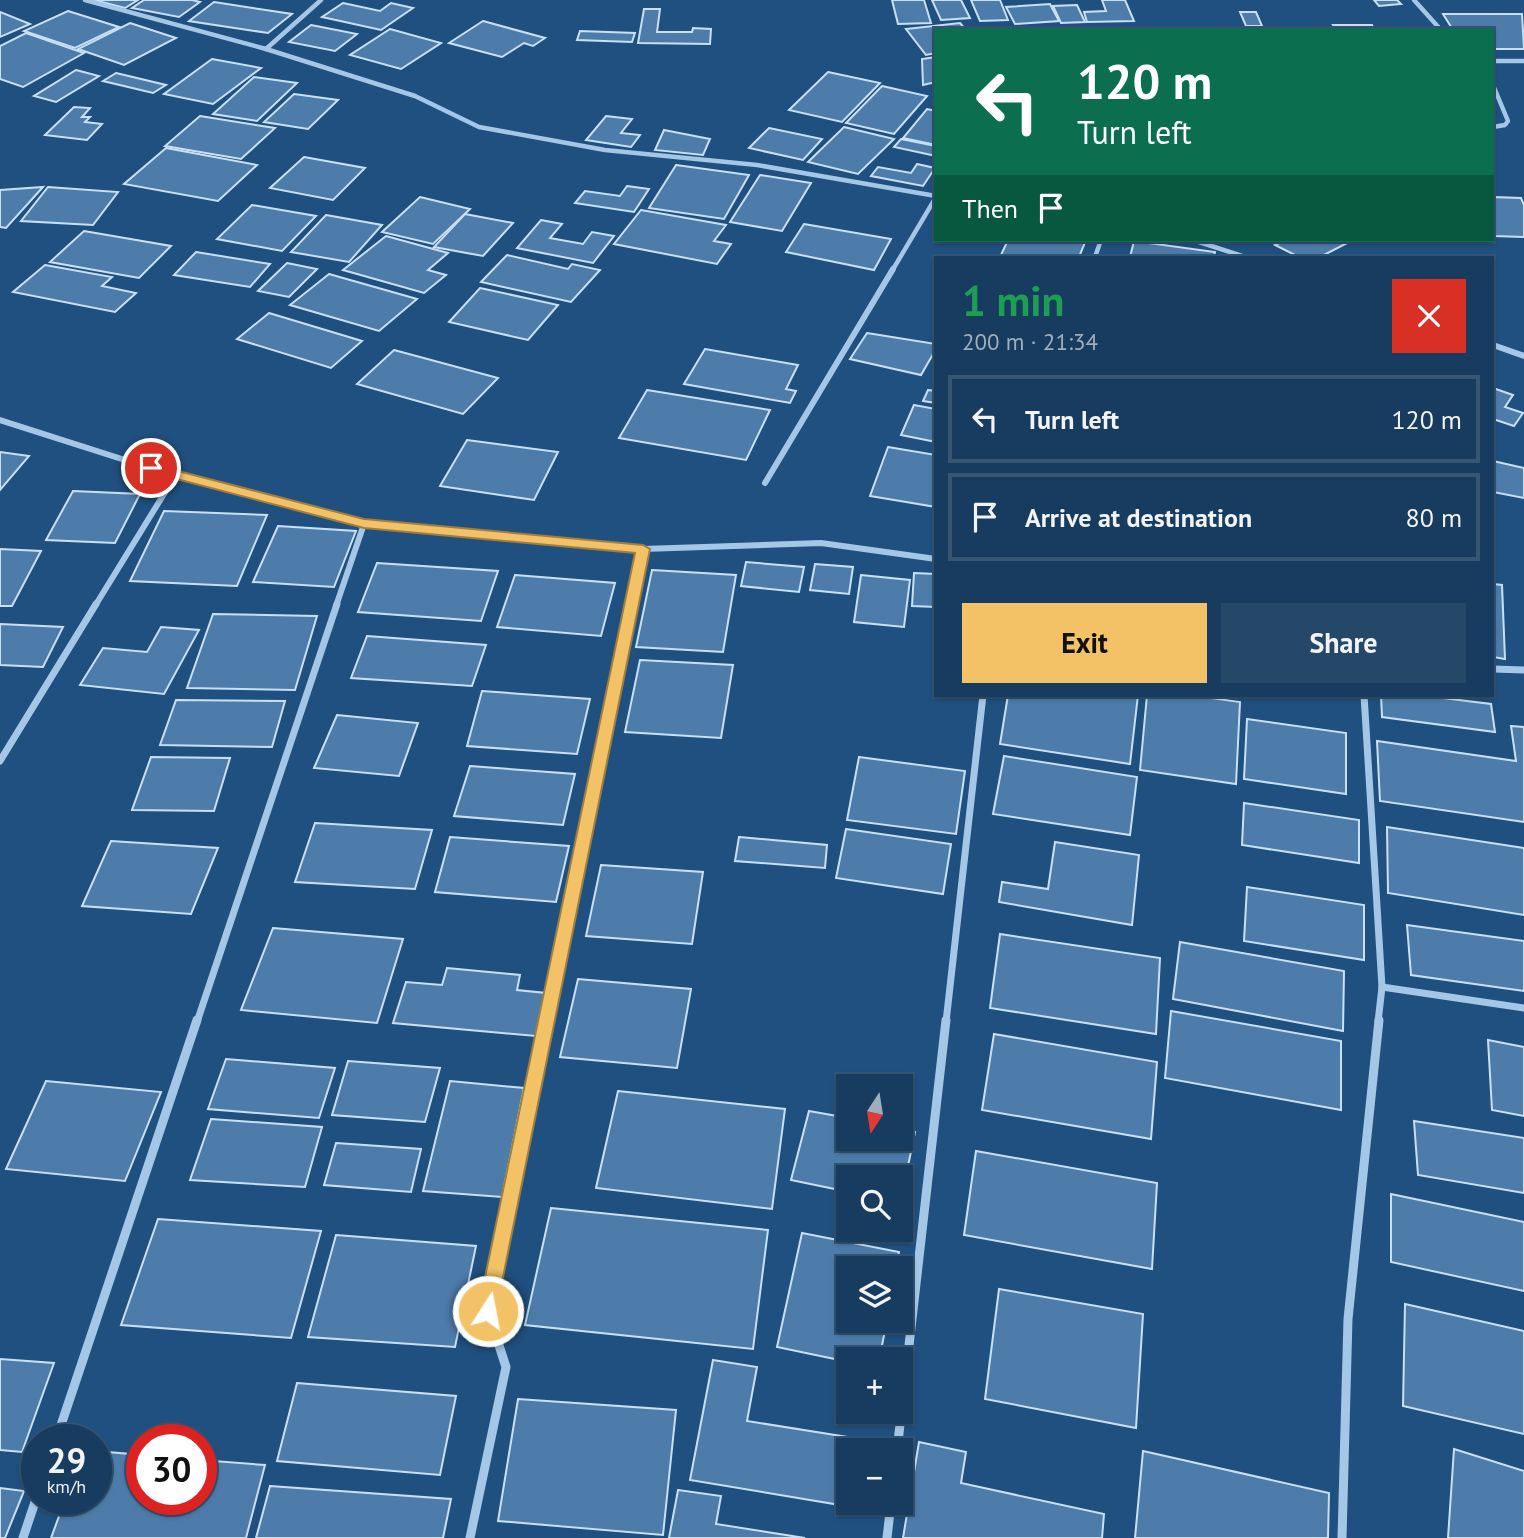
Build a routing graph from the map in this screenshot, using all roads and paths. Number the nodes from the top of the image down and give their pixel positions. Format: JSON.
{"nodes":[{"id":1,"x":85,"y":0,"type":"edge"},
{"id":2,"x":321,"y":0,"type":"edge"},
{"id":3,"x":1414,"y":0,"type":"edge"},
{"id":4,"x":1439,"y":28,"type":"edge"},
{"id":5,"x":267,"y":49,"type":"junction"},
{"id":6,"x":1494,"y":61,"type":"edge"},
{"id":7,"x":1524,"y":61,"type":"edge"},
{"id":8,"x":1494,"y":87,"type":"edge"},
{"id":9,"x":1494,"y":127,"type":"edge"},
{"id":10,"x":934,"y":196,"type":"edge"},
{"id":11,"x":934,"y":199,"type":"edge"},
{"id":12,"x":1199,"y":242,"type":"edge"},
{"id":13,"x":1242,"y":256,"type":"edge"},
{"id":14,"x":1494,"y":345,"type":"edge"},
{"id":15,"x":1524,"y":356,"type":"edge"},
{"id":16,"x":0,"y":420,"type":"edge"},
{"id":17,"x":175,"y":476,"type":"junction"},
{"id":18,"x":765,"y":483,"type":"dead end"},
{"id":19,"x":364,"y":524,"type":"junction"},
{"id":20,"x":643,"y":549,"type":"junction"},
{"id":21,"x":934,"y":559,"type":"edge"},
{"id":22,"x":1494,"y":669,"type":"edge"},
{"id":23,"x":1524,"y":670,"type":"edge"},
{"id":24,"x":983,"y":697,"type":"edge"},
{"id":25,"x":1364,"y":697,"type":"edge"},
{"id":26,"x":0,"y":761,"type":"edge"},
{"id":27,"x":1382,"y":987,"type":"junction"},
{"id":28,"x":1524,"y":1009,"type":"edge"},
{"id":29,"x":61,"y":1424,"type":"edge"},
{"id":30,"x":898,"y":1438,"type":"edge"},
{"id":31,"x":31,"y":1515,"type":"edge"},
{"id":32,"x":890,"y":1515,"type":"edge"},
{"id":33,"x":23,"y":1538,"type":"edge"},
{"id":34,"x":470,"y":1538,"type":"edge"},
{"id":35,"x":887,"y":1538,"type":"edge"},
{"id":36,"x":1342,"y":1538,"type":"edge"}],
"edges":[{"from":1,"to":5,"type":"street"},
{"from":2,"to":5,"type":"street"},
{"from":3,"to":4,"type":"street"},
{"from":5,"to":10,"type":"street"},
{"from":6,"to":7,"type":"street"},
{"from":8,"to":9,"type":"street"},
{"from":11,"to":18,"type":"street"},
{"from":12,"to":13,"type":"street"},
{"from":14,"to":15,"type":"street"},
{"from":16,"to":17,"type":"street"},
{"from":17,"to":19,"type":"street"},
{"from":17,"to":26,"type":"street"},
{"from":19,"to":20,"type":"street"},
{"from":19,"to":29,"type":"street"},
{"from":20,"to":21,"type":"street"},
{"from":20,"to":34,"type":"street"},
{"from":22,"to":23,"type":"street"},
{"from":24,"to":30,"type":"street"},
{"from":25,"to":27,"type":"street"},
{"from":27,"to":28,"type":"street"},
{"from":27,"to":36,"type":"street"},
{"from":31,"to":33,"type":"street"},
{"from":32,"to":35,"type":"street"}]}
